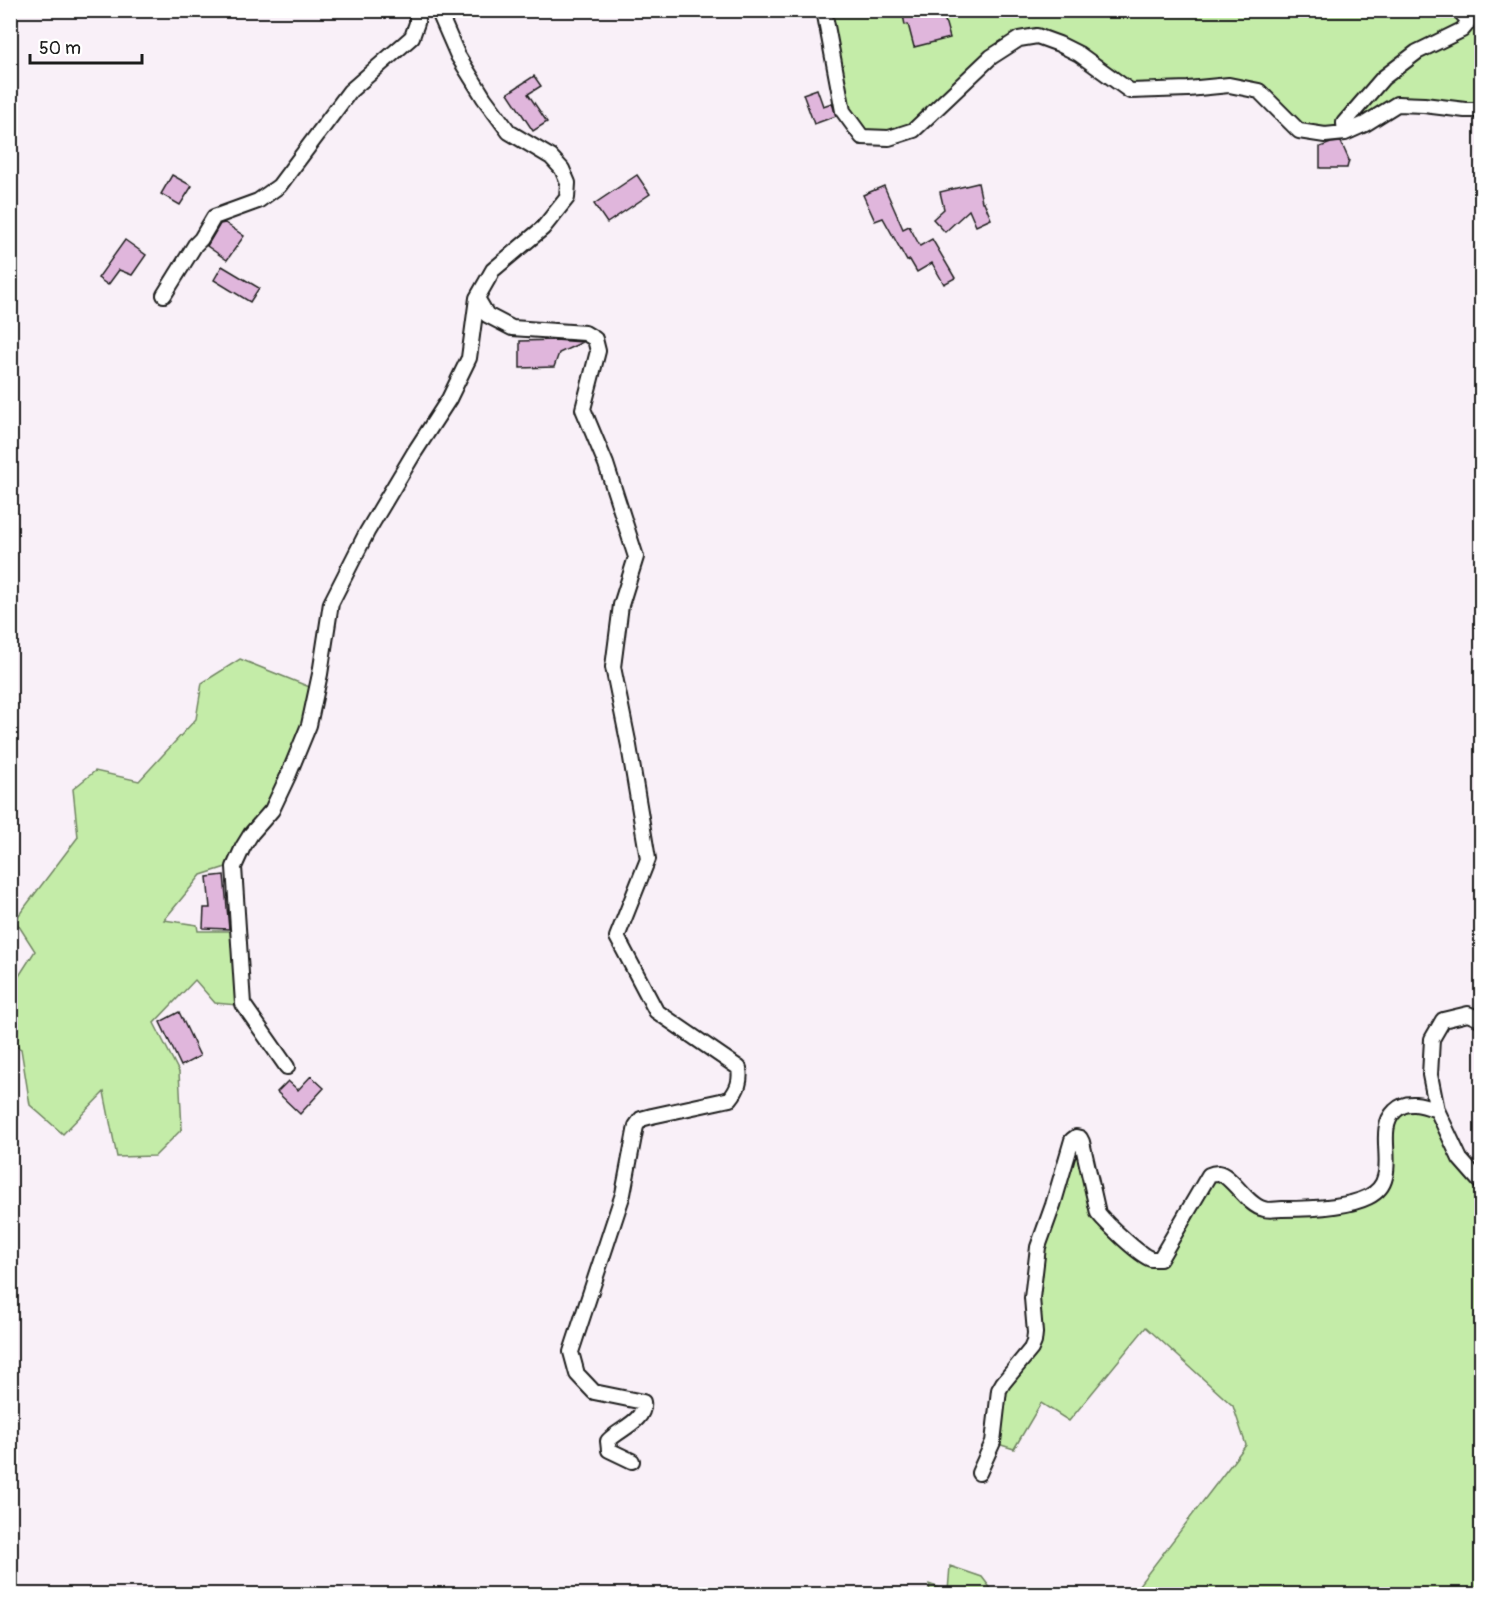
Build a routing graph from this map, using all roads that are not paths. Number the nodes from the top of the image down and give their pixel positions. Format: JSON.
{"nodes":[{"id":1,"x":417,"y":10,"type":"edge"},
{"id":2,"x":438,"y":10,"type":"edge"},
{"id":3,"x":824,"y":10,"type":"edge"},
{"id":4,"x":1459,"y":10,"type":"edge"},
{"id":5,"x":1482,"y":110,"type":"edge"},
{"id":6,"x":1345,"y":133,"type":"junction"},
{"id":7,"x":164,"y":294,"type":"dead end"},
{"id":8,"x":477,"y":298,"type":"junction"},
{"id":9,"x":1482,"y":1020,"type":"edge"},
{"id":10,"x":287,"y":1067,"type":"dead end"},
{"id":11,"x":1437,"y":1110,"type":"junction"},
{"id":12,"x":1482,"y":1184,"type":"edge"},
{"id":13,"x":632,"y":1461,"type":"dead end"},
{"id":14,"x":978,"y":1473,"type":"dead end"}],
"edges":[{"from":1,"to":7,"type":"street"},
{"from":2,"to":8,"type":"street"},
{"from":3,"to":6,"type":"street"},
{"from":4,"to":6,"type":"street"},
{"from":5,"to":6,"type":"street"},
{"from":8,"to":10,"type":"street"},
{"from":8,"to":13,"type":"street"},
{"from":9,"to":11,"type":"street"},
{"from":11,"to":12,"type":"street"},
{"from":11,"to":14,"type":"street"}]}
